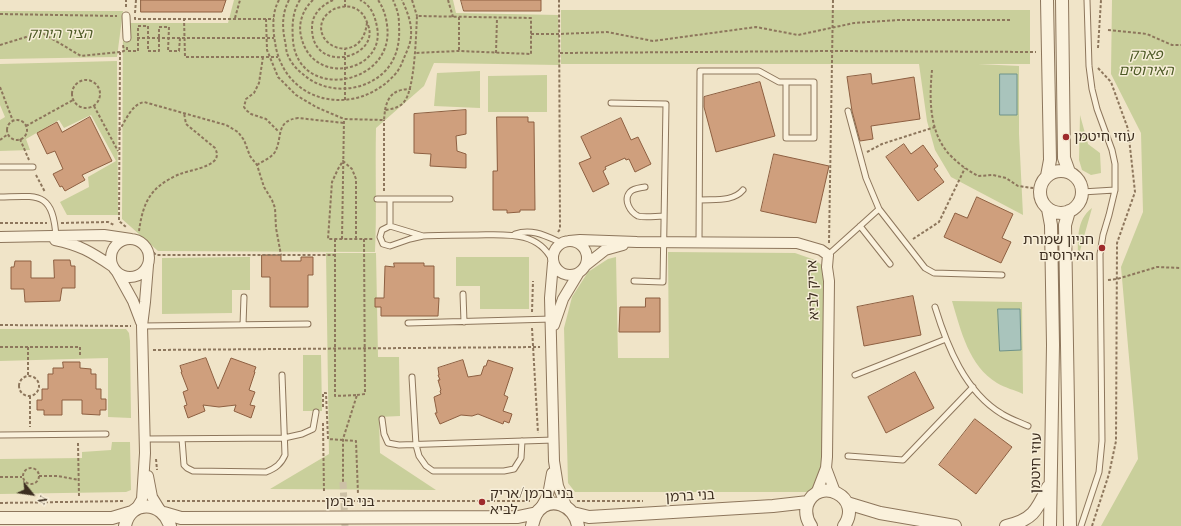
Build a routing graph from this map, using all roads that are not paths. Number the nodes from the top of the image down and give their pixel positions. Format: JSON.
{"nodes":[{"id":1,"x":1047,"y":0,"type":"edge"},
{"id":2,"x":1062,"y":0,"type":"edge"},
{"id":3,"x":1087,"y":0,"type":"edge"},
{"id":4,"x":126,"y":16,"type":"road end"},
{"id":5,"x":127,"y":38,"type":"road end"},
{"id":6,"x":786,"y":82,"type":"junction"},
{"id":7,"x":611,"y":103,"type":"dead end"},
{"id":8,"x":848,"y":111,"type":"dead end"},
{"id":9,"x":33,"y":167,"type":"road end"},
{"id":10,"x":0,"y":168,"type":"edge"},
{"id":11,"x":1068,"y":172,"type":"junction"},
{"id":12,"x":1047,"y":176,"type":"junction"},
{"id":13,"x":645,"y":187,"type":"dead end"},
{"id":14,"x":743,"y":190,"type":"dead end"},
{"id":15,"x":1115,"y":190,"type":"junction"},
{"id":16,"x":1082,"y":192,"type":"junction"},
{"id":17,"x":0,"y":197,"type":"edge"},
{"id":18,"x":450,"y":198,"type":"dead end"},
{"id":19,"x":377,"y":199,"type":"dead end"},
{"id":20,"x":390,"y":199,"type":"junction"},
{"id":21,"x":700,"y":200,"type":"junction"},
{"id":22,"x":879,"y":209,"type":"junction"},
{"id":23,"x":1048,"y":209,"type":"junction"},
{"id":24,"x":1069,"y":211,"type":"junction"},
{"id":25,"x":664,"y":216,"type":"junction"},
{"id":26,"x":390,"y":226,"type":"junction"},
{"id":27,"x":860,"y":226,"type":"junction"},
{"id":28,"x":514,"y":235,"type":"junction"},
{"id":29,"x":423,"y":236,"type":"junction"},
{"id":30,"x":0,"y":237,"type":"edge"},
{"id":31,"x":56,"y":238,"type":"junction"},
{"id":32,"x":135,"y":238,"type":"junction"},
{"id":33,"x":565,"y":242,"type":"junction"},
{"id":34,"x":637,"y":242,"type":"junction"},
{"id":35,"x":663,"y":242,"type":"junction"},
{"id":36,"x":698,"y":242,"type":"junction"},
{"id":37,"x":828,"y":255,"type":"junction"},
{"id":38,"x":151,"y":262,"type":"junction"},
{"id":39,"x":552,"y":262,"type":"junction"},
{"id":40,"x":890,"y":264,"type":"dead end"},
{"id":41,"x":586,"y":265,"type":"junction"},
{"id":42,"x":114,"y":268,"type":"junction"},
{"id":43,"x":578,"y":274,"type":"junction"},
{"id":44,"x":1002,"y":275,"type":"dead end"},
{"id":45,"x":634,"y":281,"type":"dead end"},
{"id":46,"x":463,"y":294,"type":"dead end"},
{"id":47,"x":244,"y":297,"type":"dead end"},
{"id":48,"x":935,"y":307,"type":"dead end"},
{"id":49,"x":553,"y":319,"type":"junction"},
{"id":50,"x":464,"y":322,"type":"junction"},
{"id":51,"x":408,"y":323,"type":"dead end"},
{"id":52,"x":308,"y":324,"type":"dead end"},
{"id":53,"x":243,"y":325,"type":"junction"},
{"id":54,"x":142,"y":326,"type":"junction"},
{"id":55,"x":946,"y":339,"type":"junction"},
{"id":56,"x":282,"y":375,"type":"dead end"},
{"id":57,"x":855,"y":375,"type":"dead end"},
{"id":58,"x":412,"y":377,"type":"dead end"},
{"id":59,"x":973,"y":387,"type":"junction"},
{"id":60,"x":316,"y":412,"type":"dead end"},
{"id":61,"x":382,"y":419,"type":"dead end"},
{"id":62,"x":1028,"y":426,"type":"dead end"},
{"id":63,"x":106,"y":434,"type":"dead end"},
{"id":64,"x":0,"y":435,"type":"edge"},
{"id":65,"x":284,"y":438,"type":"junction"},
{"id":66,"x":145,"y":439,"type":"junction"},
{"id":67,"x":182,"y":439,"type":"junction"},
{"id":68,"x":554,"y":440,"type":"junction"},
{"id":69,"x":522,"y":441,"type":"junction"},
{"id":70,"x":416,"y":445,"type":"junction"},
{"id":71,"x":145,"y":453,"type":"junction"},
{"id":72,"x":848,"y":456,"type":"dead end"},
{"id":73,"x":554,"y":461,"type":"junction"},
{"id":74,"x":826,"y":468,"type":"junction"},
{"id":75,"x":1050,"y":482,"type":"junction"},
{"id":76,"x":835,"y":492,"type":"junction"},
{"id":77,"x":812,"y":498,"type":"junction"},
{"id":78,"x":847,"y":503,"type":"junction"},
{"id":79,"x":137,"y":507,"type":"junction"},
{"id":80,"x":568,"y":507,"type":"junction"},
{"id":81,"x":159,"y":508,"type":"junction"},
{"id":82,"x":541,"y":508,"type":"junction"},
{"id":83,"x":0,"y":518,"type":"edge"},
{"id":84,"x":125,"y":526,"type":"edge"},
{"id":85,"x":170,"y":526,"type":"edge"},
{"id":86,"x":532,"y":526,"type":"edge"},
{"id":87,"x":578,"y":526,"type":"edge"},
{"id":88,"x":811,"y":526,"type":"edge"},
{"id":89,"x":844,"y":526,"type":"edge"},
{"id":90,"x":955,"y":526,"type":"edge"},
{"id":91,"x":1006,"y":526,"type":"edge"},
{"id":92,"x":1050,"y":526,"type":"edge"},
{"id":93,"x":1070,"y":526,"type":"edge"},
{"id":94,"x":1081,"y":526,"type":"edge"}],
"edges":[{"from":1,"to":12,"type":"street"},
{"from":2,"to":11,"type":"street"},
{"from":3,"to":15,"type":"lane"},
{"from":4,"to":5,"type":"street"},
{"from":6,"to":6,"type":"lane"},
{"from":6,"to":21,"type":"lane"},
{"from":7,"to":25,"type":"lane"},
{"from":8,"to":22,"type":"lane"},
{"from":9,"to":10,"type":"lane"},
{"from":11,"to":12,"type":"street"},
{"from":11,"to":16,"type":"street"},
{"from":12,"to":23,"type":"street"},
{"from":13,"to":25,"type":"lane"},
{"from":14,"to":21,"type":"lane"},
{"from":15,"to":16,"type":"lane"},
{"from":15,"to":94,"type":"lane"},
{"from":16,"to":24,"type":"street"},
{"from":17,"to":31,"type":"lane"},
{"from":18,"to":20,"type":"lane"},
{"from":19,"to":20,"type":"lane"},
{"from":20,"to":26,"type":"lane"},
{"from":21,"to":36,"type":"lane"},
{"from":22,"to":27,"type":"lane"},
{"from":22,"to":44,"type":"lane"},
{"from":23,"to":24,"type":"street"},
{"from":23,"to":75,"type":"street","name":"עוזי חיטמן"},
{"from":24,"to":93,"type":"street"},
{"from":25,"to":35,"type":"lane"},
{"from":26,"to":29,"type":"lane"},
{"from":26,"to":29,"type":"lane"},
{"from":27,"to":37,"type":"lane"},
{"from":27,"to":40,"type":"lane"},
{"from":28,"to":29,"type":"lane"},
{"from":28,"to":33,"type":"lane"},
{"from":28,"to":39,"type":"lane"},
{"from":30,"to":31,"type":"street"},
{"from":31,"to":32,"type":"street"},
{"from":31,"to":42,"type":"street"},
{"from":32,"to":38,"type":"street"},
{"from":32,"to":42,"type":"street"},
{"from":33,"to":34,"type":"street","name":"אריק לביא"},
{"from":33,"to":39,"type":"street"},
{"from":33,"to":41,"type":"street"},
{"from":34,"to":35,"type":"street","name":"אריק לביא"},
{"from":34,"to":41,"type":"street","name":"אריק לביא"},
{"from":35,"to":36,"type":"street","name":"אריק לביא"},
{"from":35,"to":45,"type":"lane"},
{"from":36,"to":37,"type":"street","name":"אריק לביא"},
{"from":37,"to":74,"type":"street","name":"אריק לביא"},
{"from":38,"to":42,"type":"street"},
{"from":38,"to":54,"type":"street"},
{"from":39,"to":43,"type":"street"},
{"from":39,"to":49,"type":"street"},
{"from":41,"to":43,"type":"street"},
{"from":42,"to":54,"type":"street"},
{"from":43,"to":49,"type":"street"},
{"from":46,"to":50,"type":"lane"},
{"from":47,"to":53,"type":"lane"},
{"from":48,"to":55,"type":"lane"},
{"from":49,"to":50,"type":"lane"},
{"from":49,"to":68,"type":"street"},
{"from":50,"to":51,"type":"lane"},
{"from":52,"to":53,"type":"lane"},
{"from":53,"to":54,"type":"lane"},
{"from":54,"to":66,"type":"street"},
{"from":55,"to":57,"type":"lane"},
{"from":55,"to":59,"type":"lane"},
{"from":56,"to":65,"type":"lane"},
{"from":58,"to":70,"type":"lane"},
{"from":59,"to":62,"type":"lane"},
{"from":59,"to":72,"type":"lane"},
{"from":60,"to":65,"type":"lane"},
{"from":61,"to":70,"type":"lane"},
{"from":63,"to":64,"type":"lane"},
{"from":65,"to":67,"type":"lane"},
{"from":65,"to":67,"type":"lane"},
{"from":66,"to":67,"type":"lane"},
{"from":66,"to":71,"type":"street"},
{"from":68,"to":69,"type":"lane"},
{"from":68,"to":73,"type":"street"},
{"from":69,"to":70,"type":"lane"},
{"from":69,"to":70,"type":"lane"},
{"from":71,"to":79,"type":"street"},
{"from":71,"to":81,"type":"street"},
{"from":73,"to":80,"type":"street"},
{"from":73,"to":82,"type":"street"},
{"from":74,"to":76,"type":"street","name":"אריק לביא"},
{"from":74,"to":77,"type":"street","name":"אריק לביא"},
{"from":75,"to":91,"type":"street"},
{"from":75,"to":92,"type":"street","name":"עוזי חיטמן"},
{"from":76,"to":77,"type":"street","name":"בני ברמן"},
{"from":76,"to":78,"type":"street"},
{"from":77,"to":80,"type":"street","name":"בני ברמן"},
{"from":77,"to":88,"type":"street"},
{"from":78,"to":89,"type":"street"},
{"from":78,"to":90,"type":"street"},
{"from":79,"to":81,"type":"street","name":"בני ברמן"},
{"from":79,"to":83,"type":"street"},
{"from":79,"to":84,"type":"street"},
{"from":80,"to":82,"type":"street","name":"בני ברמן"},
{"from":80,"to":87,"type":"street"},
{"from":81,"to":82,"type":"street","name":"בני ברמן"},
{"from":81,"to":85,"type":"street"},
{"from":82,"to":86,"type":"street"}]}
